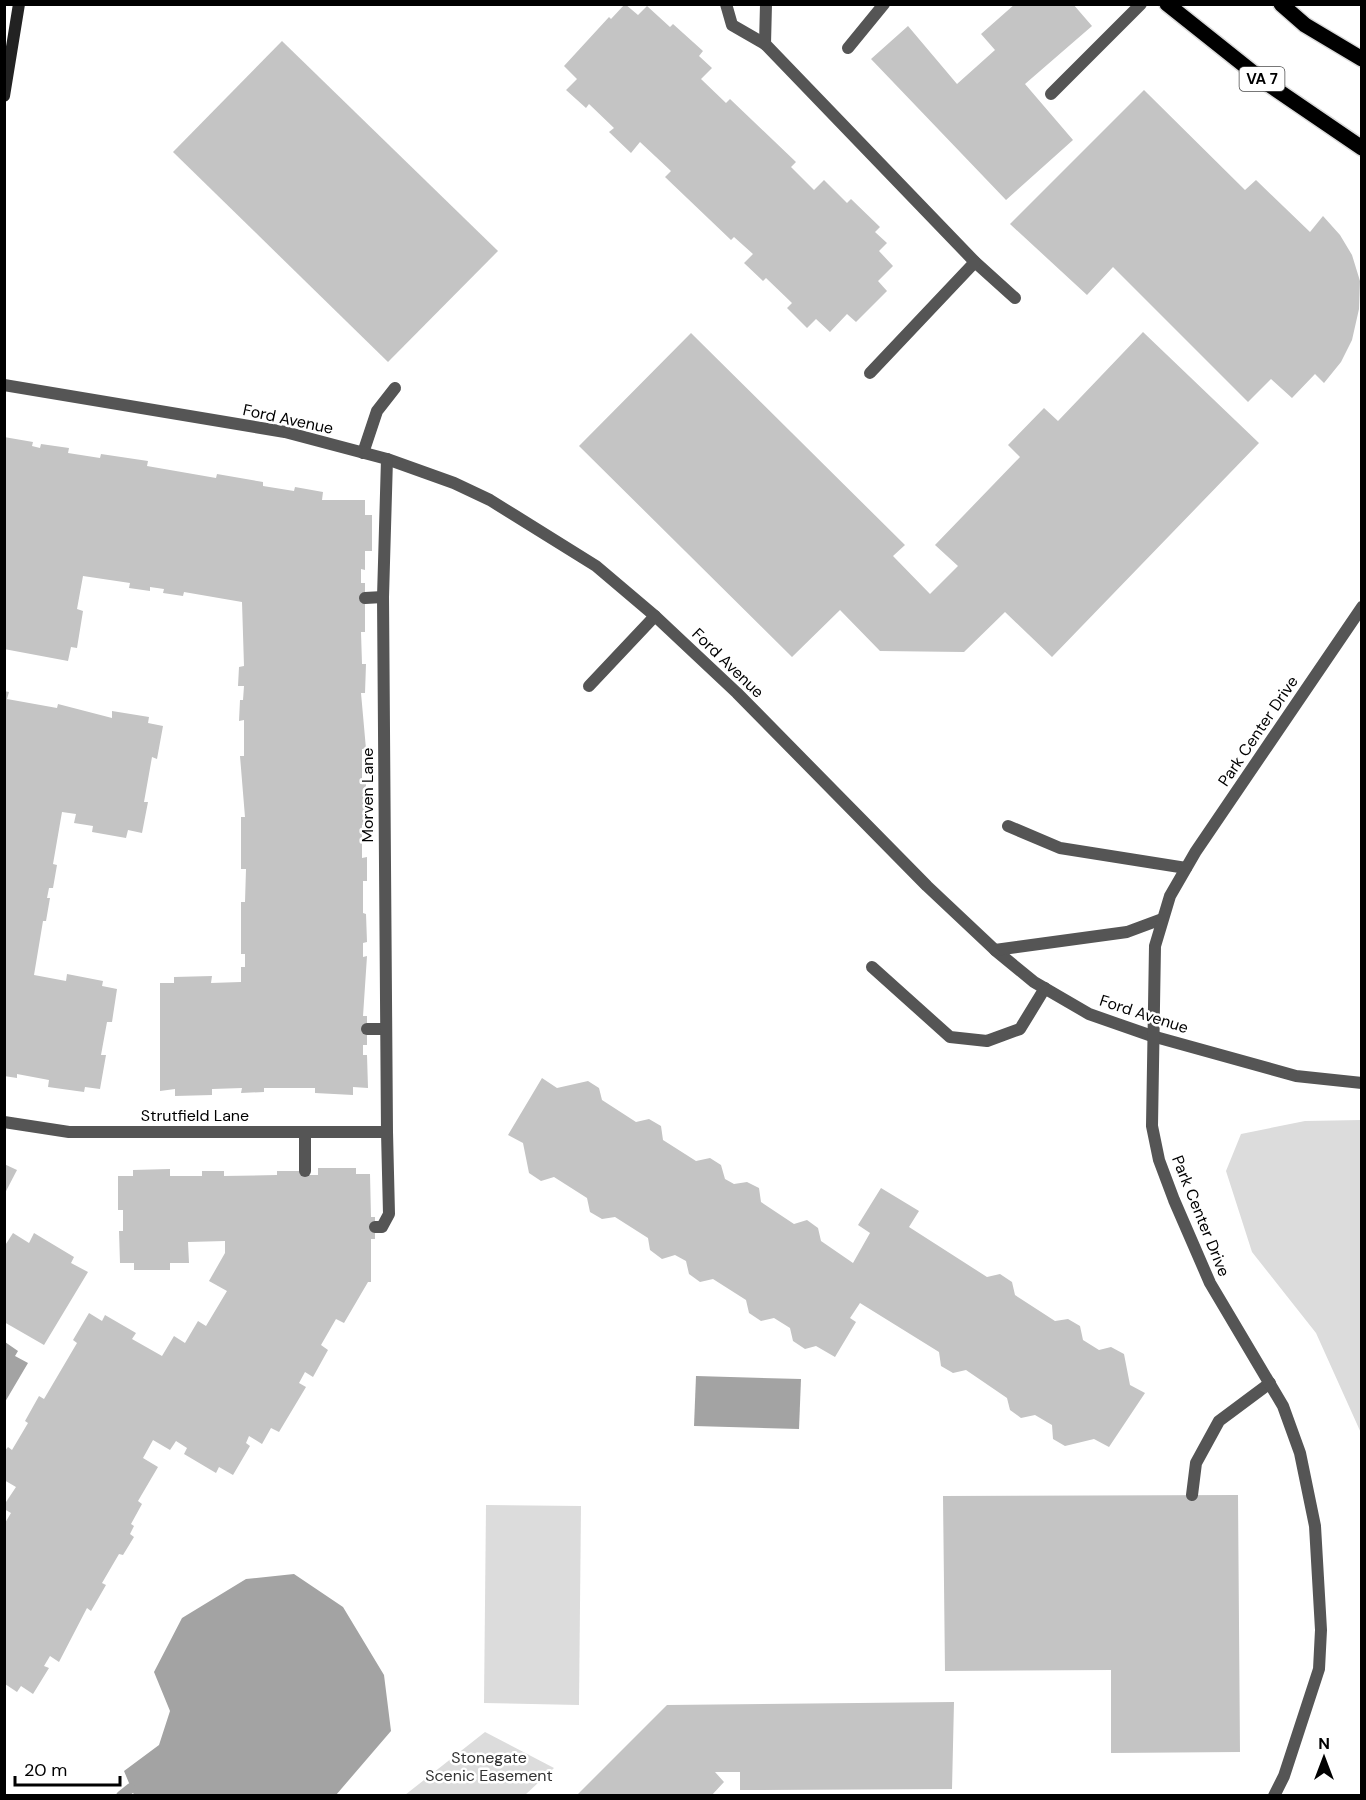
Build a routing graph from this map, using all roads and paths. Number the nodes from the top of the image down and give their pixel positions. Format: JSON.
{"nodes":[{"id":1,"x":19,"y":4,"type":"edge"},
{"id":2,"x":726,"y":4,"type":"edge"},
{"id":3,"x":766,"y":4,"type":"edge"},
{"id":4,"x":884,"y":4,"type":"edge"},
{"id":5,"x":1141,"y":4,"type":"edge"},
{"id":6,"x":1167,"y":4,"type":"edge"},
{"id":7,"x":1281,"y":4,"type":"edge"},
{"id":8,"x":765,"y":44,"type":"junction"},
{"id":9,"x":848,"y":48,"type":"dead end"},
{"id":10,"x":1362,"y":59,"type":"edge"},
{"id":11,"x":1051,"y":94,"type":"dead end"},
{"id":12,"x":4,"y":96,"type":"edge"},
{"id":13,"x":1362,"y":148,"type":"edge"},
{"id":14,"x":975,"y":262,"type":"junction"},
{"id":15,"x":1015,"y":298,"type":"dead end"},
{"id":16,"x":870,"y":373,"type":"dead end"},
{"id":17,"x":4,"y":385,"type":"edge"},
{"id":18,"x":395,"y":388,"type":"dead end"},
{"id":19,"x":363,"y":453,"type":"junction"},
{"id":20,"x":387,"y":459,"type":"junction"},
{"id":21,"x":383,"y":597,"type":"junction"},
{"id":22,"x":365,"y":598,"type":"dead end"},
{"id":23,"x":1362,"y":607,"type":"edge"},
{"id":24,"x":655,"y":616,"type":"junction"},
{"id":25,"x":589,"y":686,"type":"dead end"},
{"id":26,"x":1008,"y":826,"type":"dead end"},
{"id":27,"x":1186,"y":868,"type":"junction"},
{"id":28,"x":1162,"y":919,"type":"junction"},
{"id":29,"x":995,"y":950,"type":"junction"},
{"id":30,"x":872,"y":967,"type":"dead end"},
{"id":31,"x":1045,"y":988,"type":"junction"},
{"id":32,"x":367,"y":1029,"type":"dead end"},
{"id":33,"x":385,"y":1029,"type":"junction"},
{"id":34,"x":1152,"y":1036,"type":"junction"},
{"id":35,"x":1362,"y":1083,"type":"edge"},
{"id":36,"x":4,"y":1122,"type":"edge"},
{"id":37,"x":305,"y":1132,"type":"junction"},
{"id":38,"x":387,"y":1132,"type":"junction"},
{"id":39,"x":305,"y":1170,"type":"dead end"},
{"id":40,"x":375,"y":1227,"type":"dead end"},
{"id":41,"x":1270,"y":1383,"type":"junction"},
{"id":42,"x":1192,"y":1495,"type":"dead end"},
{"id":43,"x":1274,"y":1796,"type":"edge"}],
"edges":[{"from":1,"to":12,"type":"street"},
{"from":2,"to":8,"type":"street"},
{"from":3,"to":8,"type":"street"},
{"from":4,"to":9,"type":"street"},
{"from":5,"to":11,"type":"street"},
{"from":6,"to":13,"type":"main road","number":"VA 7"},
{"from":7,"to":10,"type":"main road"},
{"from":8,"to":14,"type":"street"},
{"from":14,"to":15,"type":"street"},
{"from":14,"to":16,"type":"street"},
{"from":17,"to":19,"type":"street","name":"Ford Avenue"},
{"from":18,"to":19,"type":"street"},
{"from":19,"to":20,"type":"street","name":"Ford Avenue"},
{"from":20,"to":21,"type":"street","name":"Morven Lane"},
{"from":20,"to":24,"type":"street","name":"Ford Avenue"},
{"from":21,"to":22,"type":"street"},
{"from":21,"to":33,"type":"street","name":"Morven Lane"},
{"from":23,"to":27,"type":"street","name":"Park Center Drive"},
{"from":24,"to":25,"type":"street"},
{"from":24,"to":29,"type":"street","name":"Ford Avenue"},
{"from":26,"to":27,"type":"street"},
{"from":27,"to":28,"type":"street","name":"Park Center Drive"},
{"from":28,"to":29,"type":"street"},
{"from":28,"to":34,"type":"street","name":"Park Center Drive"},
{"from":29,"to":31,"type":"street","name":"Ford Avenue"},
{"from":30,"to":31,"type":"street"},
{"from":31,"to":34,"type":"street","name":"Ford Avenue"},
{"from":32,"to":33,"type":"street"},
{"from":33,"to":38,"type":"street","name":"Morven Lane"},
{"from":34,"to":35,"type":"street","name":"Ford Avenue"},
{"from":34,"to":41,"type":"street","name":"Park Center Drive"},
{"from":36,"to":37,"type":"street","name":"Strutfield Lane"},
{"from":37,"to":38,"type":"street","name":"Strutfield Lane"},
{"from":37,"to":39,"type":"street"},
{"from":38,"to":40,"type":"street","name":"Morven Lane"},
{"from":41,"to":42,"type":"street"},
{"from":41,"to":43,"type":"street","name":"Park Center Drive"}]}
